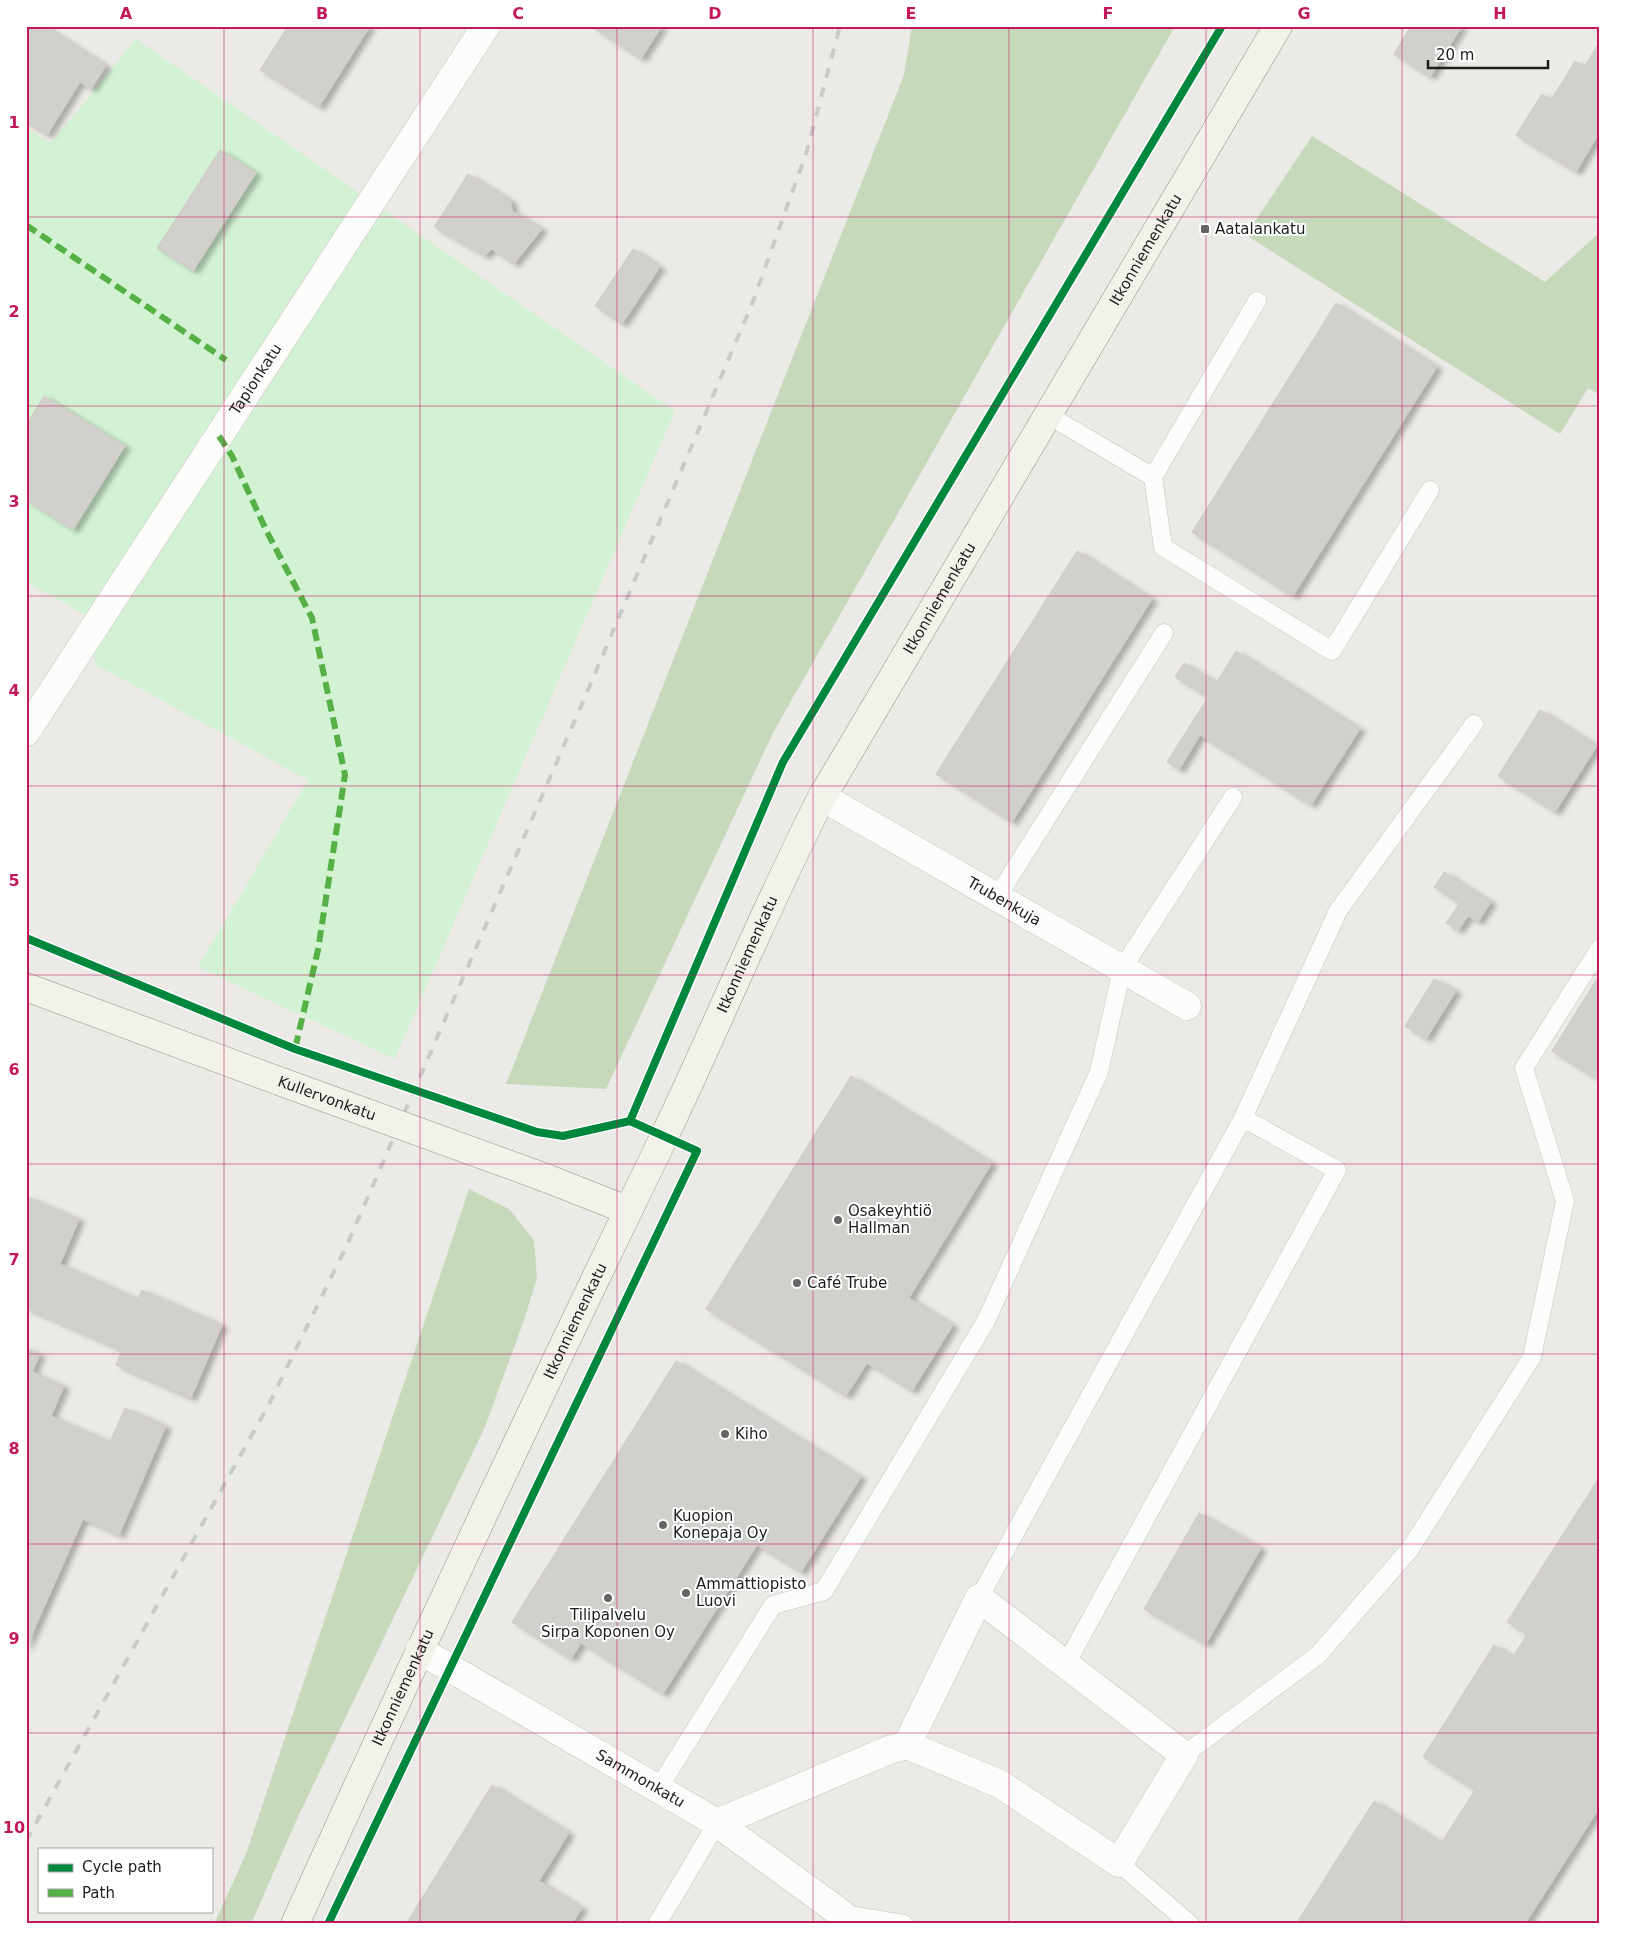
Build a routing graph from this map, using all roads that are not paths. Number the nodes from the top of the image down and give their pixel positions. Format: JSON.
{"nodes":[{"id":1,"x":486,"y":26,"type":"edge"},
{"id":2,"x":1278,"y":26,"type":"edge"},
{"id":3,"x":1256,"y":301,"type":"dead end"},
{"id":4,"x":1048,"y":414,"type":"junction"},
{"id":5,"x":1153,"y":477,"type":"junction"},
{"id":6,"x":1430,"y":490,"type":"dead end"},
{"id":7,"x":1164,"y":633,"type":"dead end"},
{"id":8,"x":1474,"y":724,"type":"dead end"},
{"id":9,"x":26,"y":732,"type":"edge"},
{"id":10,"x":1233,"y":796,"type":"dead end"},
{"id":11,"x":822,"y":797,"type":"junction"},
{"id":12,"x":997,"y":897,"type":"junction"},
{"id":13,"x":1600,"y":948,"type":"edge"},
{"id":14,"x":1122,"y":969,"type":"junction"},
{"id":15,"x":26,"y":987,"type":"edge"},
{"id":16,"x":1187,"y":1006,"type":"dead end"},
{"id":17,"x":1243,"y":1118,"type":"junction"},
{"id":18,"x":627,"y":1210,"type":"junction"},
{"id":19,"x":979,"y":1598,"type":"junction"},
{"id":20,"x":419,"y":1650,"type":"junction"},
{"id":21,"x":1066,"y":1664,"type":"junction"},
{"id":22,"x":907,"y":1745,"type":"junction"},
{"id":23,"x":1184,"y":1755,"type":"junction"},
{"id":24,"x":658,"y":1789,"type":"junction"},
{"id":25,"x":717,"y":1823,"type":"junction"},
{"id":26,"x":1119,"y":1863,"type":"junction"},
{"id":27,"x":846,"y":1919,"type":"edge"},
{"id":28,"x":295,"y":1924,"type":"edge"},
{"id":29,"x":657,"y":1924,"type":"edge"},
{"id":30,"x":904,"y":1924,"type":"edge"},
{"id":31,"x":1190,"y":1924,"type":"edge"}],
"edges":[{"from":1,"to":9,"type":"street","name":"Tapionkatu"},
{"from":2,"to":4,"type":"main road","name":"Itkonniemenkatu"},
{"from":3,"to":5,"type":"lane"},
{"from":4,"to":5,"type":"lane"},
{"from":4,"to":11,"type":"main road","name":"Itkonniemenkatu"},
{"from":5,"to":6,"type":"lane"},
{"from":7,"to":12,"type":"lane"},
{"from":8,"to":17,"type":"lane"},
{"from":10,"to":14,"type":"lane"},
{"from":11,"to":12,"type":"street","name":"Trubenkuja"},
{"from":11,"to":18,"type":"main road","name":"Itkonniemenkatu"},
{"from":12,"to":14,"type":"street","name":"Trubenkuja"},
{"from":13,"to":23,"type":"lane"},
{"from":14,"to":16,"type":"street","name":"Trubenkuja"},
{"from":14,"to":24,"type":"lane"},
{"from":15,"to":18,"type":"main road","name":"Kullervonkatu","bridge":true},
{"from":17,"to":19,"type":"lane"},
{"from":17,"to":21,"type":"lane"},
{"from":18,"to":20,"type":"main road","name":"Itkonniemenkatu"},
{"from":19,"to":21,"type":"street"},
{"from":19,"to":22,"type":"street"},
{"from":20,"to":24,"type":"street","name":"Sammonkatu"},
{"from":20,"to":28,"type":"main road","name":"Itkonniemenkatu"},
{"from":21,"to":23,"type":"street"},
{"from":22,"to":25,"type":"street"},
{"from":22,"to":26,"type":"street"},
{"from":23,"to":26,"type":"street"},
{"from":24,"to":25,"type":"street","name":"Sammonkatu"},
{"from":25,"to":27,"type":"street","name":"Sammonkatu"},
{"from":25,"to":29,"type":"lane"},
{"from":26,"to":31,"type":"lane"},
{"from":27,"to":30,"type":"lane"}]}
